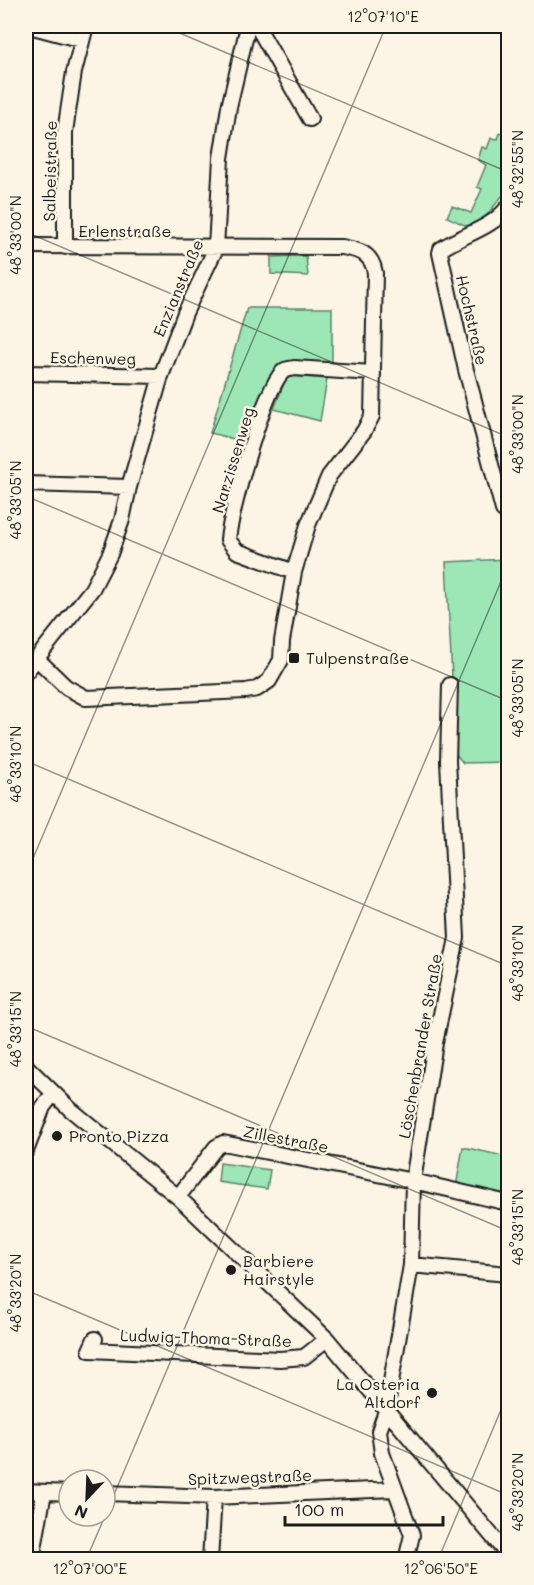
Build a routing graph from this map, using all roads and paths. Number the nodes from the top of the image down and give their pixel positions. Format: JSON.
{"nodes":[{"id":1,"x":29,"y":26,"type":"edge"},
{"id":2,"x":86,"y":26,"type":"edge"},
{"id":3,"x":248,"y":26,"type":"edge"},
{"id":4,"x":257,"y":26,"type":"edge"},
{"id":5,"x":82,"y":40,"type":"junction"},
{"id":6,"x":310,"y":119,"type":"dead end"},
{"id":7,"x":508,"y":207,"type":"edge"},
{"id":8,"x":26,"y":246,"type":"edge"},
{"id":9,"x":65,"y":247,"type":"junction"},
{"id":10,"x":216,"y":248,"type":"junction"},
{"id":11,"x":26,"y":373,"type":"edge"},
{"id":12,"x":373,"y":373,"type":"junction"},
{"id":13,"x":161,"y":376,"type":"junction"},
{"id":14,"x":26,"y":484,"type":"edge"},
{"id":15,"x":129,"y":487,"type":"junction"},
{"id":16,"x":503,"y":510,"type":"dead end"},
{"id":17,"x":294,"y":572,"type":"junction"},
{"id":18,"x":37,"y":659,"type":"junction"},
{"id":19,"x":26,"y":672,"type":"edge"},
{"id":20,"x":450,"y":685,"type":"dead end"},
{"id":21,"x":26,"y":1066,"type":"edge"},
{"id":22,"x":53,"y":1094,"type":"junction"},
{"id":23,"x":26,"y":1151,"type":"edge"},
{"id":24,"x":413,"y":1181,"type":"junction"},
{"id":25,"x":178,"y":1197,"type":"junction"},
{"id":26,"x":508,"y":1203,"type":"edge"},
{"id":27,"x":411,"y":1265,"type":"junction"},
{"id":28,"x":508,"y":1274,"type":"edge"},
{"id":29,"x":95,"y":1339,"type":"dead end"},
{"id":30,"x":327,"y":1339,"type":"junction"},
{"id":31,"x":386,"y":1411,"type":"junction"},
{"id":32,"x":395,"y":1489,"type":"junction"},
{"id":33,"x":26,"y":1491,"type":"edge"},
{"id":34,"x":44,"y":1492,"type":"junction"},
{"id":35,"x":57,"y":1493,"type":"edge"},
{"id":36,"x":117,"y":1493,"type":"edge"},
{"id":37,"x":214,"y":1497,"type":"junction"},
{"id":38,"x":508,"y":1555,"type":"edge"},
{"id":39,"x":32,"y":1560,"type":"edge"},
{"id":40,"x":210,"y":1560,"type":"edge"},
{"id":41,"x":406,"y":1560,"type":"edge"}],
"edges":[{"from":1,"to":5,"type":"street"},
{"from":2,"to":5,"type":"street","name":"Salbeistraße"},
{"from":3,"to":10,"type":"street","name":"Enzianstraße"},
{"from":4,"to":6,"type":"street"},
{"from":5,"to":9,"type":"street","name":"Salbeistraße"},
{"from":7,"to":16,"type":"street","name":"Hochstraße"},
{"from":8,"to":9,"type":"street","name":"Erlenstraße"},
{"from":9,"to":10,"type":"street","name":"Erlenstraße"},
{"from":10,"to":12,"type":"street","name":"Erlenstraße"},
{"from":10,"to":13,"type":"street","name":"Enzianstraße"},
{"from":11,"to":13,"type":"street","name":"Eschenweg"},
{"from":12,"to":17,"type":"street"},
{"from":12,"to":17,"type":"street","name":"Narzissenweg"},
{"from":13,"to":15,"type":"street","name":"Enzianstraße"},
{"from":14,"to":15,"type":"street"},
{"from":15,"to":18,"type":"street","name":"Enzianstraße"},
{"from":17,"to":18,"type":"street"},
{"from":18,"to":19,"type":"street","name":"Enzianstraße"},
{"from":20,"to":24,"type":"street","name":"Löschenbrander Straße"},
{"from":21,"to":22,"type":"street"},
{"from":22,"to":23,"type":"street"},
{"from":22,"to":25,"type":"street"},
{"from":24,"to":25,"type":"street","name":"Zillestraße"},
{"from":24,"to":26,"type":"street"},
{"from":24,"to":27,"type":"street","name":"Löschenbrander Straße"},
{"from":25,"to":30,"type":"street"},
{"from":27,"to":28,"type":"street"},
{"from":27,"to":31,"type":"street","name":"Löschenbrander Straße"},
{"from":29,"to":30,"type":"street","name":"Ludwig-Thoma-Straße"},
{"from":30,"to":31,"type":"street"},
{"from":31,"to":32,"type":"street","name":"Löschenbrander Straße"},
{"from":31,"to":38,"type":"street"},
{"from":32,"to":37,"type":"street","name":"Spitzwegstraße"},
{"from":32,"to":41,"type":"street","name":"Löschenbrander Straße"},
{"from":33,"to":34,"type":"street"},
{"from":34,"to":35,"type":"street"},
{"from":34,"to":39,"type":"street"},
{"from":36,"to":37,"type":"street","name":"Spitzwegstraße"},
{"from":37,"to":40,"type":"street"}]}
